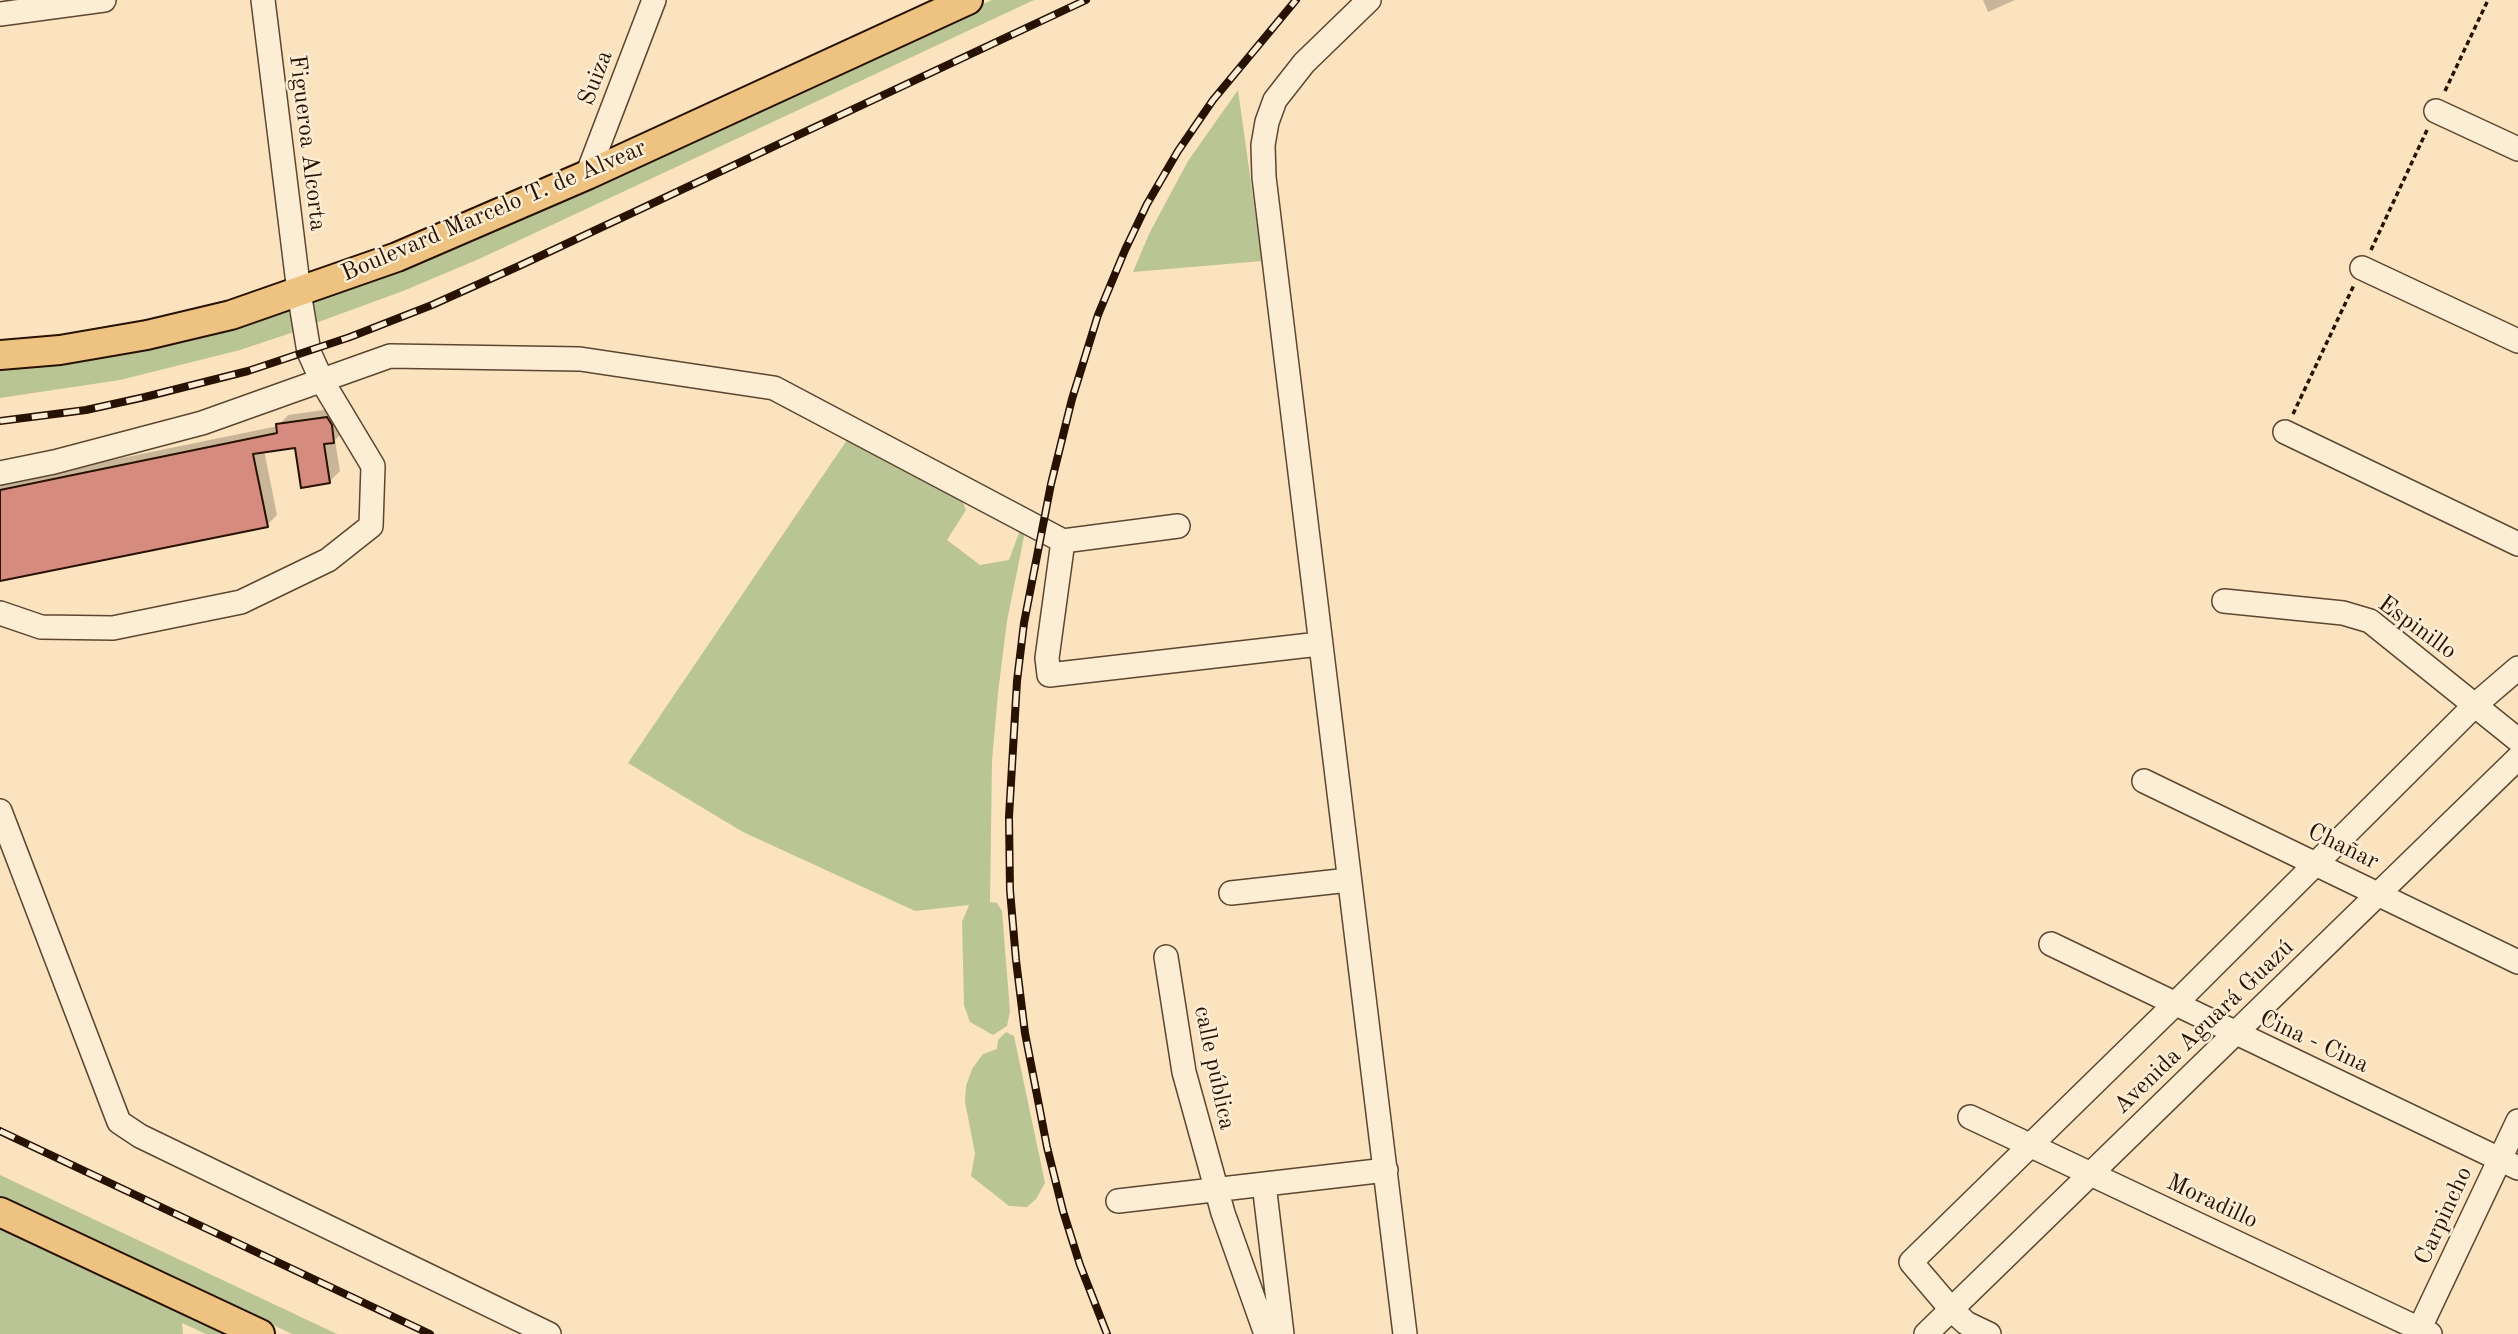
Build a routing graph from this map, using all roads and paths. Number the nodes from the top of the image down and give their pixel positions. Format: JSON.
{"nodes":[{"id":1,"x":104,"y":0,"type":"edge"},
{"id":2,"x":263,"y":0,"type":"edge"},
{"id":3,"x":654,"y":0,"type":"edge"},
{"id":4,"x":1369,"y":0,"type":"edge"},
{"id":5,"x":2487,"y":0,"type":"edge"},
{"id":6,"x":961,"y":1,"type":"edge"},
{"id":7,"x":0,"y":13,"type":"edge"},
{"id":8,"x":2436,"y":111,"type":"junction"},
{"id":9,"x":2518,"y":149,"type":"edge"},
{"id":10,"x":587,"y":175,"type":"junction"},
{"id":11,"x":2362,"y":268,"type":"junction"},
{"id":12,"x":299,"y":292,"type":"junction"},
{"id":13,"x":2518,"y":341,"type":"edge"},
{"id":14,"x":0,"y":355,"type":"edge"},
{"id":15,"x":321,"y":381,"type":"junction"},
{"id":16,"x":2285,"y":432,"type":"joint"},
{"id":17,"x":0,"y":472,"type":"edge"},
{"id":18,"x":1178,"y":526,"type":"dead end"},
{"id":19,"x":1063,"y":541,"type":"junction"},
{"id":20,"x":2518,"y":544,"type":"edge"},
{"id":21,"x":2224,"y":601,"type":"dead end"},
{"id":22,"x":0,"y":613,"type":"edge"},
{"id":23,"x":1320,"y":644,"type":"junction"},
{"id":24,"x":2518,"y":668,"type":"edge"},
{"id":25,"x":2474,"y":705,"type":"junction"},
{"id":26,"x":2518,"y":740,"type":"edge"},
{"id":27,"x":2518,"y":758,"type":"edge"},
{"id":28,"x":2144,"y":781,"type":"dead end"},
{"id":29,"x":0,"y":811,"type":"edge"},
{"id":30,"x":2315,"y":863,"type":"junction"},
{"id":31,"x":1349,"y":880,"type":"junction"},
{"id":32,"x":1231,"y":893,"type":"dead end"},
{"id":33,"x":2379,"y":895,"type":"junction"},
{"id":34,"x":2051,"y":944,"type":"dead end"},
{"id":35,"x":1166,"y":957,"type":"dead end"},
{"id":36,"x":2518,"y":962,"type":"edge"},
{"id":37,"x":2176,"y":1003,"type":"junction"},
{"id":38,"x":2235,"y":1034,"type":"junction"},
{"id":39,"x":1970,"y":1117,"type":"dead end"},
{"id":40,"x":2518,"y":1121,"type":"edge"},
{"id":41,"x":2030,"y":1145,"type":"junction"},
{"id":42,"x":2509,"y":1163,"type":"edge"},
{"id":43,"x":1386,"y":1170,"type":"junction"},
{"id":44,"x":2091,"y":1174,"type":"junction"},
{"id":45,"x":1264,"y":1184,"type":"junction"},
{"id":46,"x":1216,"y":1190,"type":"junction"},
{"id":47,"x":1118,"y":1201,"type":"dead end"},
{"id":48,"x":0,"y":1212,"type":"edge"},
{"id":49,"x":1951,"y":1309,"type":"junction"},
{"id":50,"x":2422,"y":1332,"type":"edge"},
{"id":51,"x":260,"y":1334,"type":"edge"},
{"id":52,"x":549,"y":1334,"type":"edge"},
{"id":53,"x":1266,"y":1334,"type":"edge"},
{"id":54,"x":1282,"y":1334,"type":"edge"},
{"id":55,"x":1405,"y":1334,"type":"edge"},
{"id":56,"x":1926,"y":1334,"type":"edge"},
{"id":57,"x":1989,"y":1334,"type":"edge"}],
"edges":[{"from":1,"to":7,"type":"street"},
{"from":2,"to":12,"type":"street","name":"Figueroa Alcorta"},
{"from":3,"to":10,"type":"street","name":"Suiza"},
{"from":4,"to":23,"type":"street"},
{"from":5,"to":8,"type":"path"},
{"from":6,"to":10,"type":"main road","name":"Boulevard Marcelo T. de Alvear"},
{"from":8,"to":9,"type":"street"},
{"from":8,"to":11,"type":"path"},
{"from":10,"to":12,"type":"main road","name":"Boulevard Marcelo T. de Alvear"},
{"from":11,"to":13,"type":"street"},
{"from":11,"to":16,"type":"path"},
{"from":12,"to":14,"type":"main road","name":"Boulevard Marcelo T. de Alvear"},
{"from":12,"to":15,"type":"street","name":"Figueroa Alcorta"},
{"from":15,"to":17,"type":"street"},
{"from":15,"to":19,"type":"street"},
{"from":15,"to":22,"type":"street","name":"Figueroa Alcorta"},
{"from":16,"to":20,"type":"street"},
{"from":18,"to":19,"type":"street"},
{"from":19,"to":23,"type":"street"},
{"from":21,"to":25,"type":"street","name":"Espinillo"},
{"from":23,"to":31,"type":"street"},
{"from":24,"to":25,"type":"street","name":"Avenida Aguará Guazú"},
{"from":25,"to":26,"type":"street","name":"Espinillo"},
{"from":25,"to":30,"type":"street","name":"Avenida Aguará Guazú"},
{"from":27,"to":33,"type":"street","name":"Avenida Aguará Guazú"},
{"from":28,"to":30,"type":"street","name":"Chañar"},
{"from":29,"to":52,"type":"street"},
{"from":30,"to":33,"type":"street","name":"Chañar"},
{"from":30,"to":37,"type":"street","name":"Avenida Aguará Guazú"},
{"from":31,"to":32,"type":"street"},
{"from":31,"to":43,"type":"street"},
{"from":33,"to":36,"type":"street","name":"Chañar"},
{"from":33,"to":38,"type":"street","name":"Avenida Aguará Guazú"},
{"from":34,"to":37,"type":"street","name":"Cina - Cina"},
{"from":35,"to":46,"type":"street","name":"calle pública"},
{"from":37,"to":38,"type":"street","name":"Cina - Cina"},
{"from":37,"to":41,"type":"street","name":"Avenida Aguará Guazú"},
{"from":38,"to":42,"type":"street","name":"Cina - Cina"},
{"from":38,"to":44,"type":"street","name":"Avenida Aguará Guazú"},
{"from":39,"to":41,"type":"street","name":"Moradillo"},
{"from":40,"to":42,"type":"street","name":"Carpincho"},
{"from":41,"to":44,"type":"street","name":"Moradillo"},
{"from":41,"to":49,"type":"street","name":"Avenida Aguará Guazú"},
{"from":42,"to":50,"type":"street","name":"Carpincho"},
{"from":43,"to":45,"type":"street"},
{"from":43,"to":55,"type":"street"},
{"from":44,"to":49,"type":"street","name":"Avenida Aguará Guazú"},
{"from":44,"to":50,"type":"street","name":"Moradillo"},
{"from":45,"to":46,"type":"street"},
{"from":45,"to":54,"type":"street"},
{"from":46,"to":47,"type":"street"},
{"from":46,"to":53,"type":"street","name":"calle pública"},
{"from":48,"to":51,"type":"main road"},
{"from":49,"to":56,"type":"street","name":"Avenida Aguará Guazú"},
{"from":49,"to":57,"type":"street"}]}
